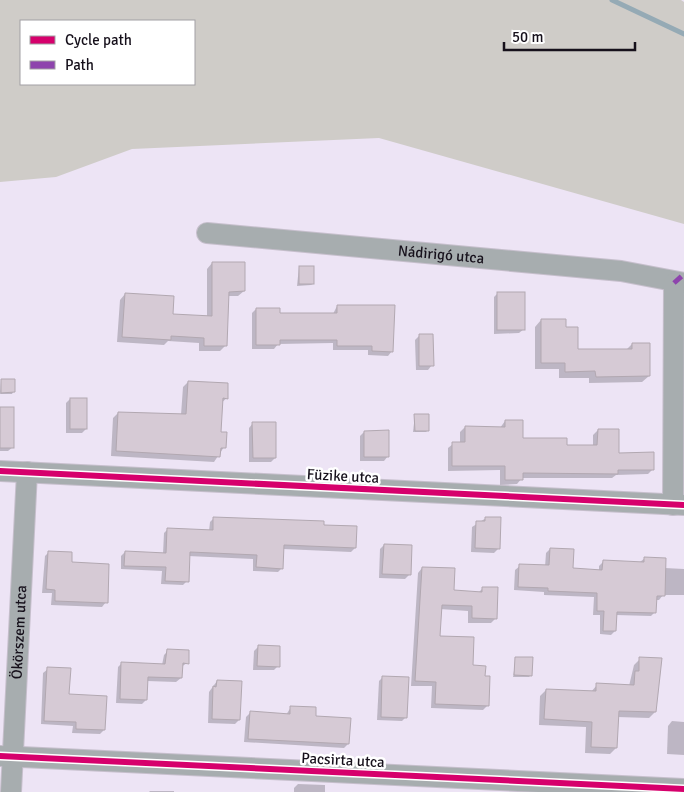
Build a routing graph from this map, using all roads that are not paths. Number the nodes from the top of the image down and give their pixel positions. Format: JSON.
{"nodes":[{"id":1,"x":206,"y":233,"type":"dead end"},
{"id":2,"x":679,"y":283,"type":"edge"},
{"id":3,"x":0,"y":471,"type":"edge"},
{"id":4,"x":27,"y":472,"type":"junction"},
{"id":5,"x":678,"y":505,"type":"edge"},
{"id":6,"x":6,"y":757,"type":"edge"},
{"id":7,"x":684,"y":789,"type":"edge"},
{"id":8,"x":10,"y":792,"type":"edge"}],
"edges":[{"from":1,"to":2,"type":"street","name":"Nádirigó utca"},
{"from":2,"to":5,"type":"street","name":"Nádirigó utca"},
{"from":3,"to":4,"type":"street","name":"Füzike utca"},
{"from":4,"to":5,"type":"street","name":"Füzike utca"},
{"from":4,"to":6,"type":"street","name":"Ökörszem utca"},
{"from":6,"to":7,"type":"street","name":"Pacsirta utca"},
{"from":6,"to":8,"type":"street","name":"Ökörszem utca"}]}
